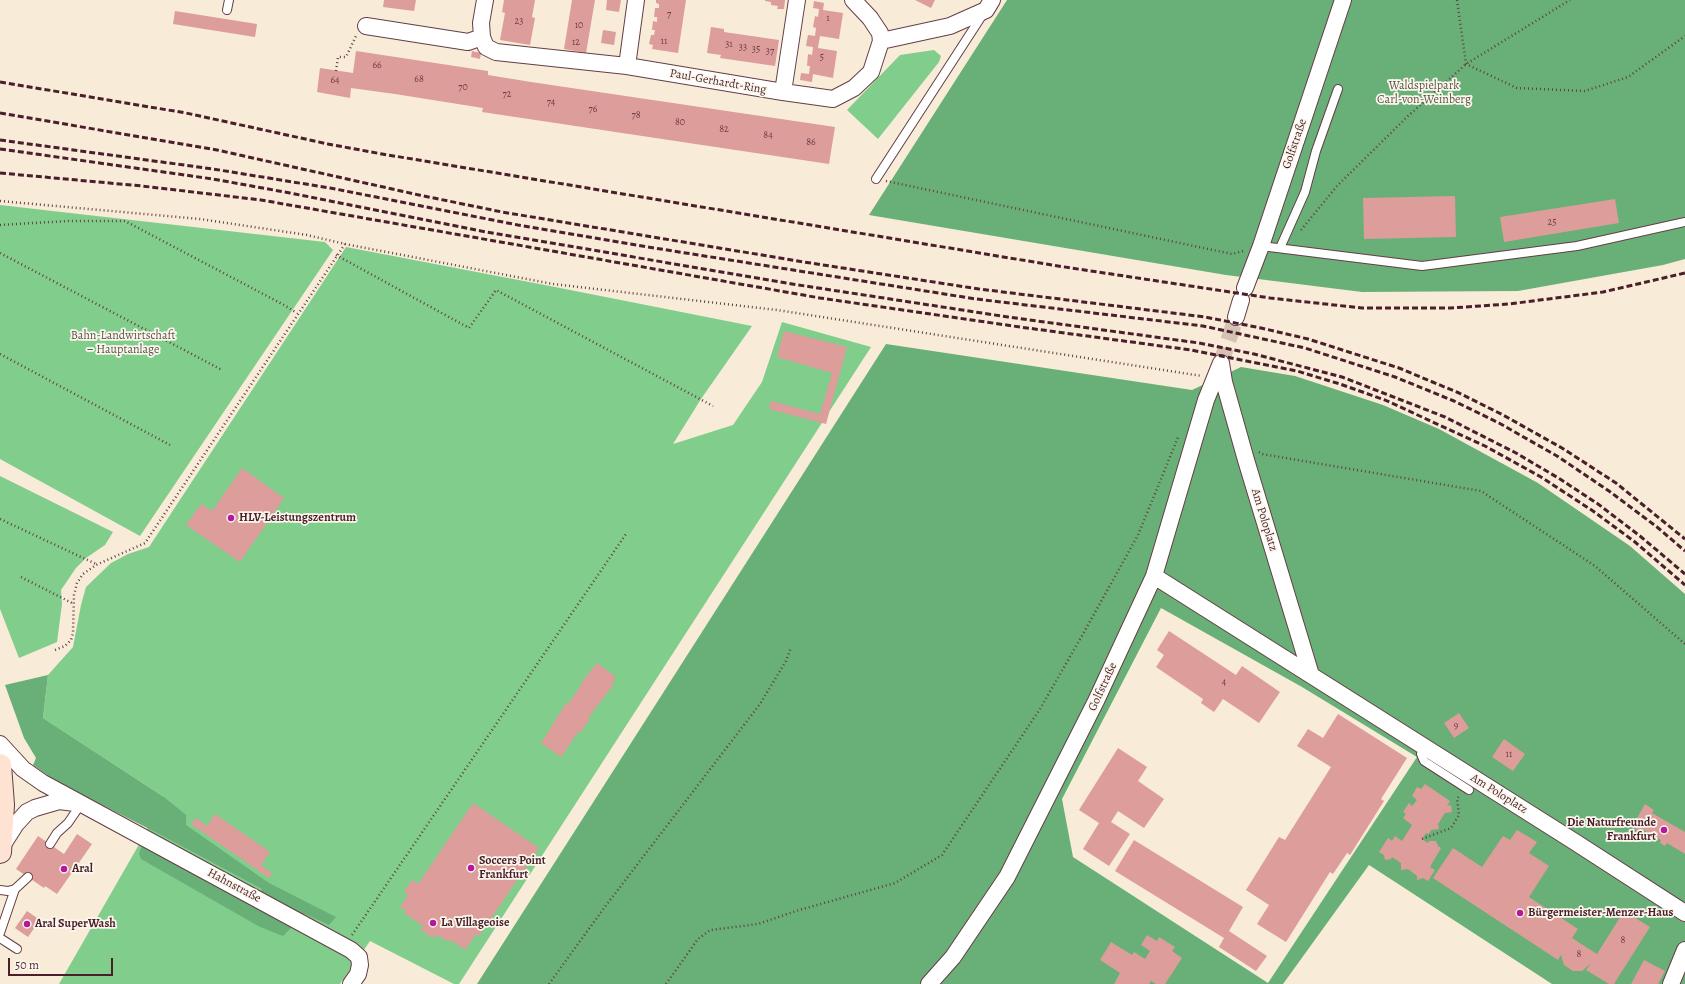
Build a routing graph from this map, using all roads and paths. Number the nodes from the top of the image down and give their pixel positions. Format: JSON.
{"nodes":[{"id":1,"x":228,"y":0,"type":"edge"},
{"id":2,"x":485,"y":0,"type":"edge"},
{"id":3,"x":636,"y":0,"type":"edge"},
{"id":4,"x":797,"y":0,"type":"edge"},
{"id":5,"x":853,"y":0,"type":"edge"},
{"id":6,"x":1343,"y":0,"type":"edge"},
{"id":7,"x":1457,"y":0,"type":"edge"},
{"id":8,"x":1570,"y":0,"type":"edge"},
{"id":9,"x":989,"y":5,"type":"edge"},
{"id":10,"x":227,"y":10,"type":"dead end"},
{"id":11,"x":366,"y":26,"type":"joint"},
{"id":12,"x":1685,"y":36,"type":"edge"},
{"id":13,"x":482,"y":37,"type":"junction"},
{"id":14,"x":881,"y":41,"type":"junction"},
{"id":15,"x":1466,"y":64,"type":"junction"},
{"id":16,"x":626,"y":66,"type":"junction"},
{"id":17,"x":336,"y":71,"type":"dead end"},
{"id":18,"x":1338,"y":90,"type":"dead end"},
{"id":19,"x":782,"y":92,"type":"junction"},
{"id":20,"x":876,"y":179,"type":"joint"},
{"id":21,"x":0,"y":201,"type":"edge"},
{"id":22,"x":1685,"y":222,"type":"edge"},
{"id":23,"x":0,"y":225,"type":"edge"},
{"id":24,"x":345,"y":244,"type":"junction"},
{"id":25,"x":1261,"y":246,"type":"junction"},
{"id":26,"x":1280,"y":248,"type":"junction"},
{"id":27,"x":0,"y":253,"type":"edge"},
{"id":28,"x":336,"y":255,"type":"junction"},
{"id":29,"x":297,"y":313,"type":"junction"},
{"id":30,"x":1236,"y":317,"type":"tunnel mouth"},
{"id":31,"x":0,"y":354,"type":"edge"},
{"id":32,"x":1221,"y":363,"type":"joint"},
{"id":33,"x":222,"y":370,"type":"dead end"},
{"id":34,"x":1208,"y":377,"type":"dead end"},
{"id":35,"x":714,"y":406,"type":"dead end"},
{"id":36,"x":1180,"y":433,"type":"dead end"},
{"id":37,"x":170,"y":445,"type":"dead end"},
{"id":38,"x":1256,"y":449,"type":"dead end"},
{"id":39,"x":0,"y":519,"type":"edge"},
{"id":40,"x":626,"y":534,"type":"dead end"},
{"id":41,"x":96,"y":565,"type":"junction"},
{"id":42,"x":1154,"y":576,"type":"junction"},
{"id":43,"x":21,"y":578,"type":"dead end"},
{"id":44,"x":74,"y":604,"type":"junction"},
{"id":45,"x":1685,"y":644,"type":"edge"},
{"id":46,"x":791,"y":647,"type":"dead end"},
{"id":47,"x":55,"y":650,"type":"dead end"},
{"id":48,"x":1311,"y":675,"type":"junction"},
{"id":49,"x":0,"y":744,"type":"edge"},
{"id":50,"x":1425,"y":748,"type":"junction"},
{"id":51,"x":0,"y":765,"type":"edge"},
{"id":52,"x":1467,"y":789,"type":"joint"},
{"id":53,"x":81,"y":804,"type":"junction"},
{"id":54,"x":1422,"y":839,"type":"dead end"},
{"id":55,"x":50,"y":844,"type":"dead end"},
{"id":56,"x":0,"y":850,"type":"edge"},
{"id":57,"x":28,"y":877,"type":"dead end"},
{"id":58,"x":15,"y":889,"type":"junction"},
{"id":59,"x":0,"y":890,"type":"edge"},
{"id":60,"x":1685,"y":913,"type":"edge"},
{"id":61,"x":0,"y":933,"type":"edge"},
{"id":62,"x":0,"y":938,"type":"edge"},
{"id":63,"x":345,"y":946,"type":"junction"},
{"id":64,"x":17,"y":949,"type":"dead end"},
{"id":65,"x":1685,"y":950,"type":"edge"},
{"id":66,"x":351,"y":984,"type":"edge"},
{"id":67,"x":549,"y":984,"type":"edge"},
{"id":68,"x":666,"y":984,"type":"edge"},
{"id":69,"x":929,"y":984,"type":"edge"},
{"id":70,"x":1671,"y":984,"type":"edge"}],
"edges":[{"from":1,"to":10,"type":"lane"},
{"from":2,"to":13,"type":"street"},
{"from":3,"to":16,"type":"street"},
{"from":4,"to":19,"type":"street"},
{"from":5,"to":14,"type":"street"},
{"from":6,"to":25,"type":"street","name":"Golfstraße"},
{"from":7,"to":15,"type":"path"},
{"from":8,"to":15,"type":"path"},
{"from":9,"to":14,"type":"street"},
{"from":9,"to":20,"type":"lane"},
{"from":11,"to":13,"type":"street"},
{"from":11,"to":17,"type":"path"},
{"from":12,"to":15,"type":"path"},
{"from":13,"to":16,"type":"street","name":"Paul-Gerhardt-Ring"},
{"from":14,"to":19,"type":"street","name":"Paul-Gerhardt-Ring"},
{"from":15,"to":26,"type":"path"},
{"from":16,"to":19,"type":"street","name":"Paul-Gerhardt-Ring"},
{"from":18,"to":26,"type":"lane"},
{"from":20,"to":25,"type":"path"},
{"from":21,"to":24,"type":"path"},
{"from":22,"to":26,"type":"lane"},
{"from":23,"to":29,"type":"path"},
{"from":24,"to":28,"type":"path"},
{"from":24,"to":34,"type":"path"},
{"from":25,"to":26,"type":"lane"},
{"from":25,"to":30,"type":"street","name":"Golfstraße"},
{"from":27,"to":33,"type":"path"},
{"from":28,"to":29,"type":"path"},
{"from":28,"to":35,"type":"path"},
{"from":29,"to":41,"type":"path"},
{"from":31,"to":37,"type":"path"},
{"from":32,"to":42,"type":"street","name":"Golfstraße"},
{"from":32,"to":48,"type":"street","name":"Am Poloplatz"},
{"from":36,"to":68,"type":"path"},
{"from":38,"to":45,"type":"path"},
{"from":39,"to":41,"type":"path"},
{"from":40,"to":63,"type":"path"},
{"from":41,"to":44,"type":"path"},
{"from":42,"to":48,"type":"street","name":"Am Poloplatz"},
{"from":42,"to":69,"type":"street","name":"Golfstraße"},
{"from":43,"to":44,"type":"path"},
{"from":44,"to":47,"type":"path"},
{"from":46,"to":67,"type":"path"},
{"from":48,"to":50,"type":"street","name":"Am Poloplatz"},
{"from":49,"to":53,"type":"street","name":"Hahnstraße"},
{"from":50,"to":52,"type":"lane"},
{"from":50,"to":60,"type":"street","name":"Am Poloplatz"},
{"from":51,"to":56,"type":"main road"},
{"from":52,"to":54,"type":"path"},
{"from":53,"to":55,"type":"lane"},
{"from":53,"to":56,"type":"street","name":"Hahnstraße"},
{"from":53,"to":63,"type":"street","name":"Hahnstraße"},
{"from":57,"to":58,"type":"lane"},
{"from":58,"to":59,"type":"lane"},
{"from":58,"to":61,"type":"lane"},
{"from":62,"to":64,"type":"lane"},
{"from":63,"to":66,"type":"street","name":"Hahnstraße"},
{"from":65,"to":70,"type":"street"}]}
